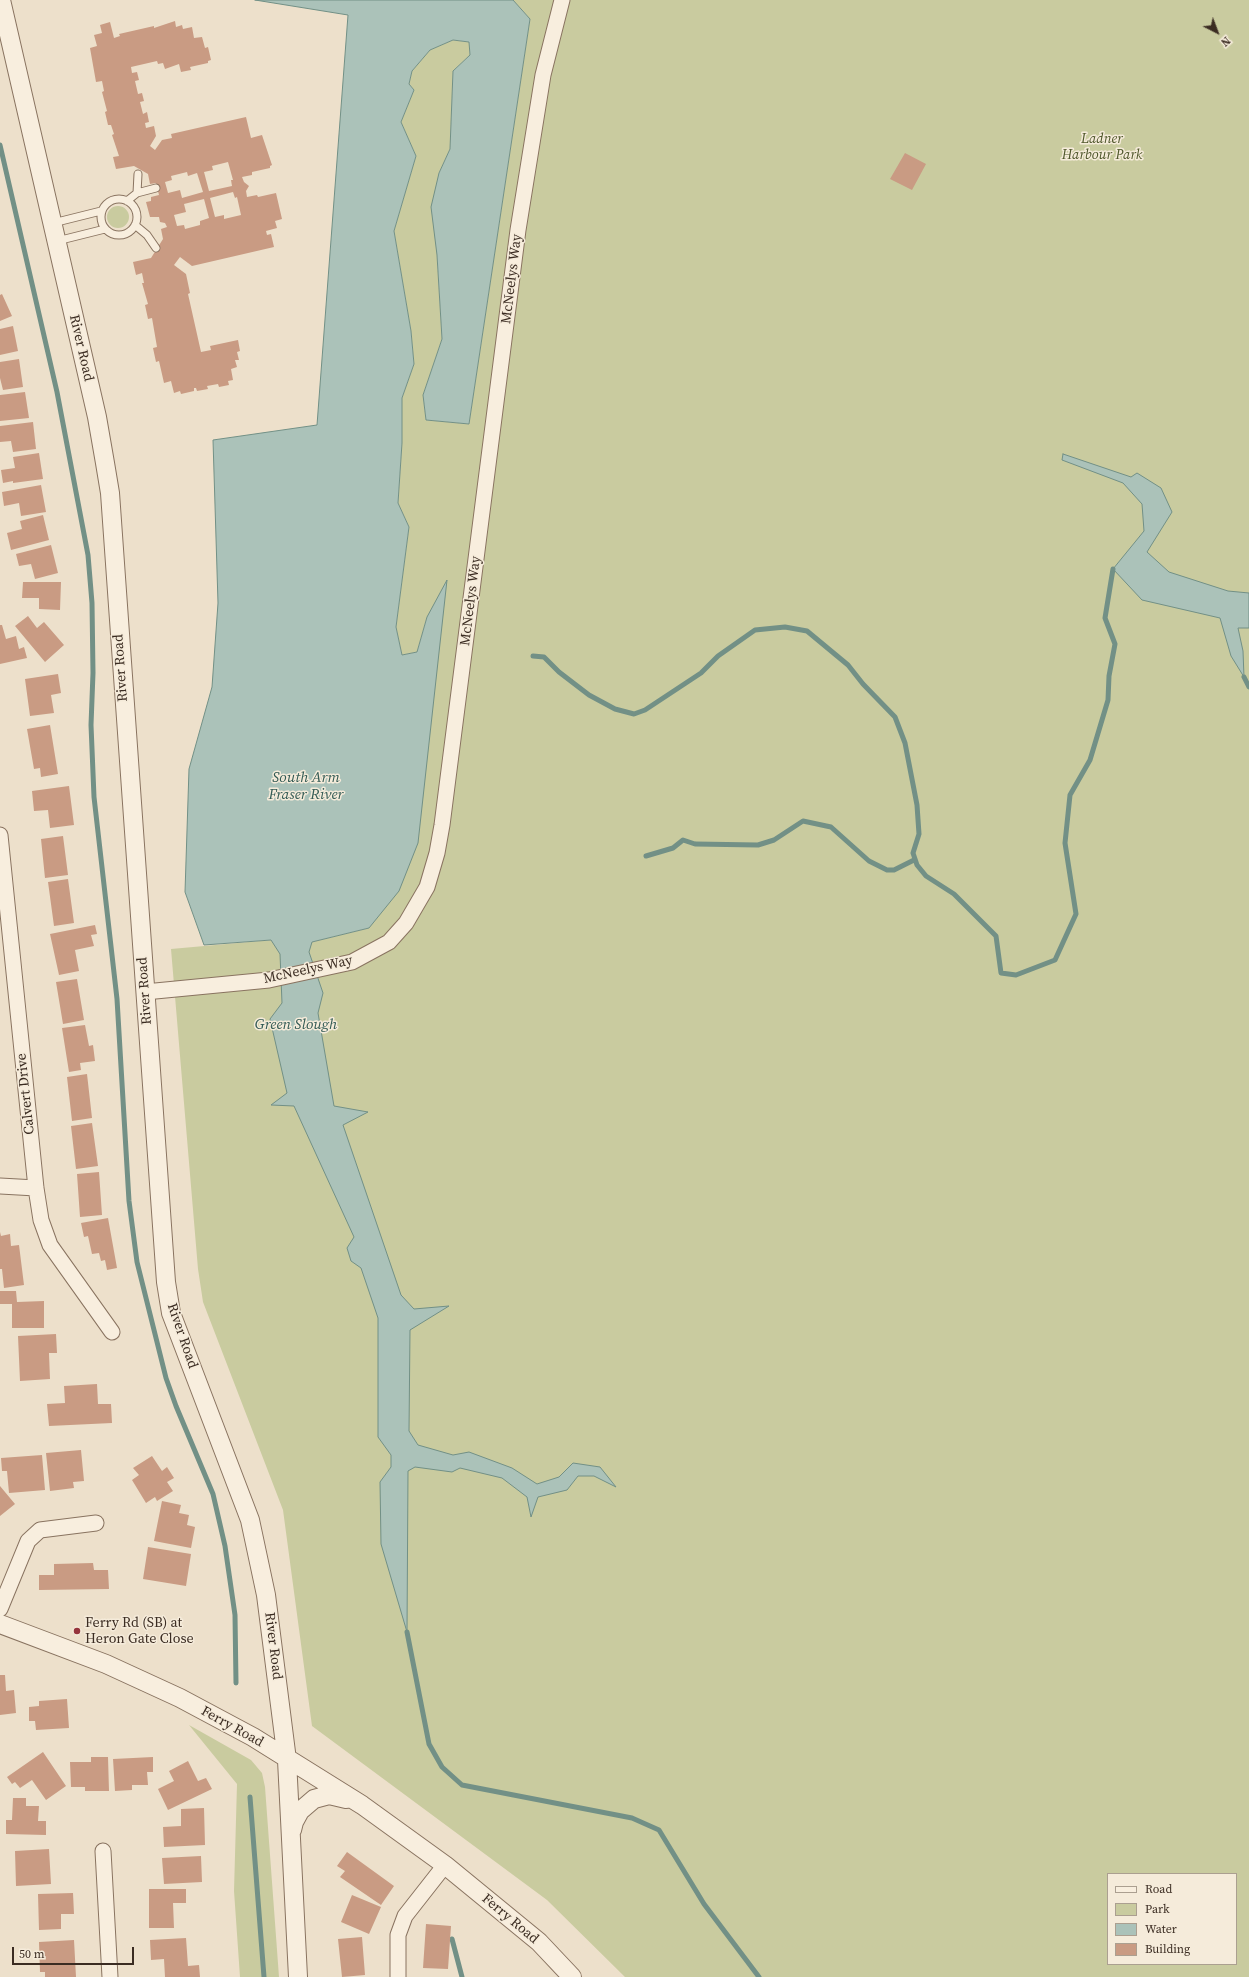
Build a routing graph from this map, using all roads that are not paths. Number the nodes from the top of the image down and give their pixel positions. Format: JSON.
{"nodes":[{"id":1,"x":1,"y":0,"type":"edge"},
{"id":2,"x":562,"y":0,"type":"edge"},
{"id":3,"x":138,"y":174,"type":"dead end"},
{"id":4,"x":156,"y":188,"type":"dead end"},
{"id":5,"x":138,"y":193,"type":"junction"},
{"id":6,"x":127,"y":201,"type":"junction"},
{"id":7,"x":101,"y":211,"type":"junction"},
{"id":8,"x":53,"y":223,"type":"junction"},
{"id":9,"x":135,"y":225,"type":"junction"},
{"id":10,"x":105,"y":229,"type":"junction"},
{"id":11,"x":57,"y":241,"type":"junction"},
{"id":12,"x":156,"y":248,"type":"dead end"},
{"id":13,"x":0,"y":835,"type":"edge"},
{"id":14,"x":145,"y":992,"type":"junction"},
{"id":15,"x":0,"y":1186,"type":"edge"},
{"id":16,"x":36,"y":1188,"type":"junction"},
{"id":17,"x":112,"y":1332,"type":"dead end"},
{"id":18,"x":96,"y":1523,"type":"dead end"},
{"id":19,"x":0,"y":1608,"type":"edge"},
{"id":20,"x":0,"y":1624,"type":"edge"},
{"id":21,"x":287,"y":1760,"type":"junction"},
{"id":22,"x":362,"y":1806,"type":"junction"},
{"id":23,"x":291,"y":1835,"type":"junction"},
{"id":24,"x":103,"y":1851,"type":"dead end"},
{"id":25,"x":445,"y":1865,"type":"junction"},
{"id":26,"x":110,"y":1977,"type":"edge"},
{"id":27,"x":298,"y":1977,"type":"edge"},
{"id":28,"x":398,"y":1977,"type":"edge"},
{"id":29,"x":572,"y":1977,"type":"edge"}],
"edges":[{"from":1,"to":8,"type":"street","name":"River Road"},
{"from":2,"to":14,"type":"street","name":"McNeelys Way"},
{"from":3,"to":5,"type":"lane"},
{"from":4,"to":5,"type":"lane"},
{"from":5,"to":6,"type":"lane"},
{"from":6,"to":7,"type":"lane"},
{"from":6,"to":9,"type":"lane"},
{"from":7,"to":8,"type":"lane"},
{"from":7,"to":10,"type":"lane"},
{"from":8,"to":11,"type":"street","name":"River Road"},
{"from":9,"to":10,"type":"lane"},
{"from":9,"to":12,"type":"lane"},
{"from":10,"to":11,"type":"lane"},
{"from":11,"to":14,"type":"street","name":"River Road"},
{"from":13,"to":16,"type":"street","name":"Calvert Drive"},
{"from":14,"to":21,"type":"street","name":"River Road"},
{"from":15,"to":16,"type":"street"},
{"from":16,"to":17,"type":"street","name":"Calvert Drive"},
{"from":18,"to":19,"type":"street"},
{"from":20,"to":21,"type":"street","name":"Ferry Road"},
{"from":21,"to":22,"type":"street","name":"Ferry Road"},
{"from":21,"to":23,"type":"street","name":"River Road"},
{"from":22,"to":23,"type":"street"},
{"from":22,"to":25,"type":"street","name":"Ferry Road"},
{"from":23,"to":27,"type":"street","name":"River Road"},
{"from":24,"to":26,"type":"street"},
{"from":25,"to":28,"type":"street"},
{"from":25,"to":29,"type":"street","name":"Ferry Road"}]}
